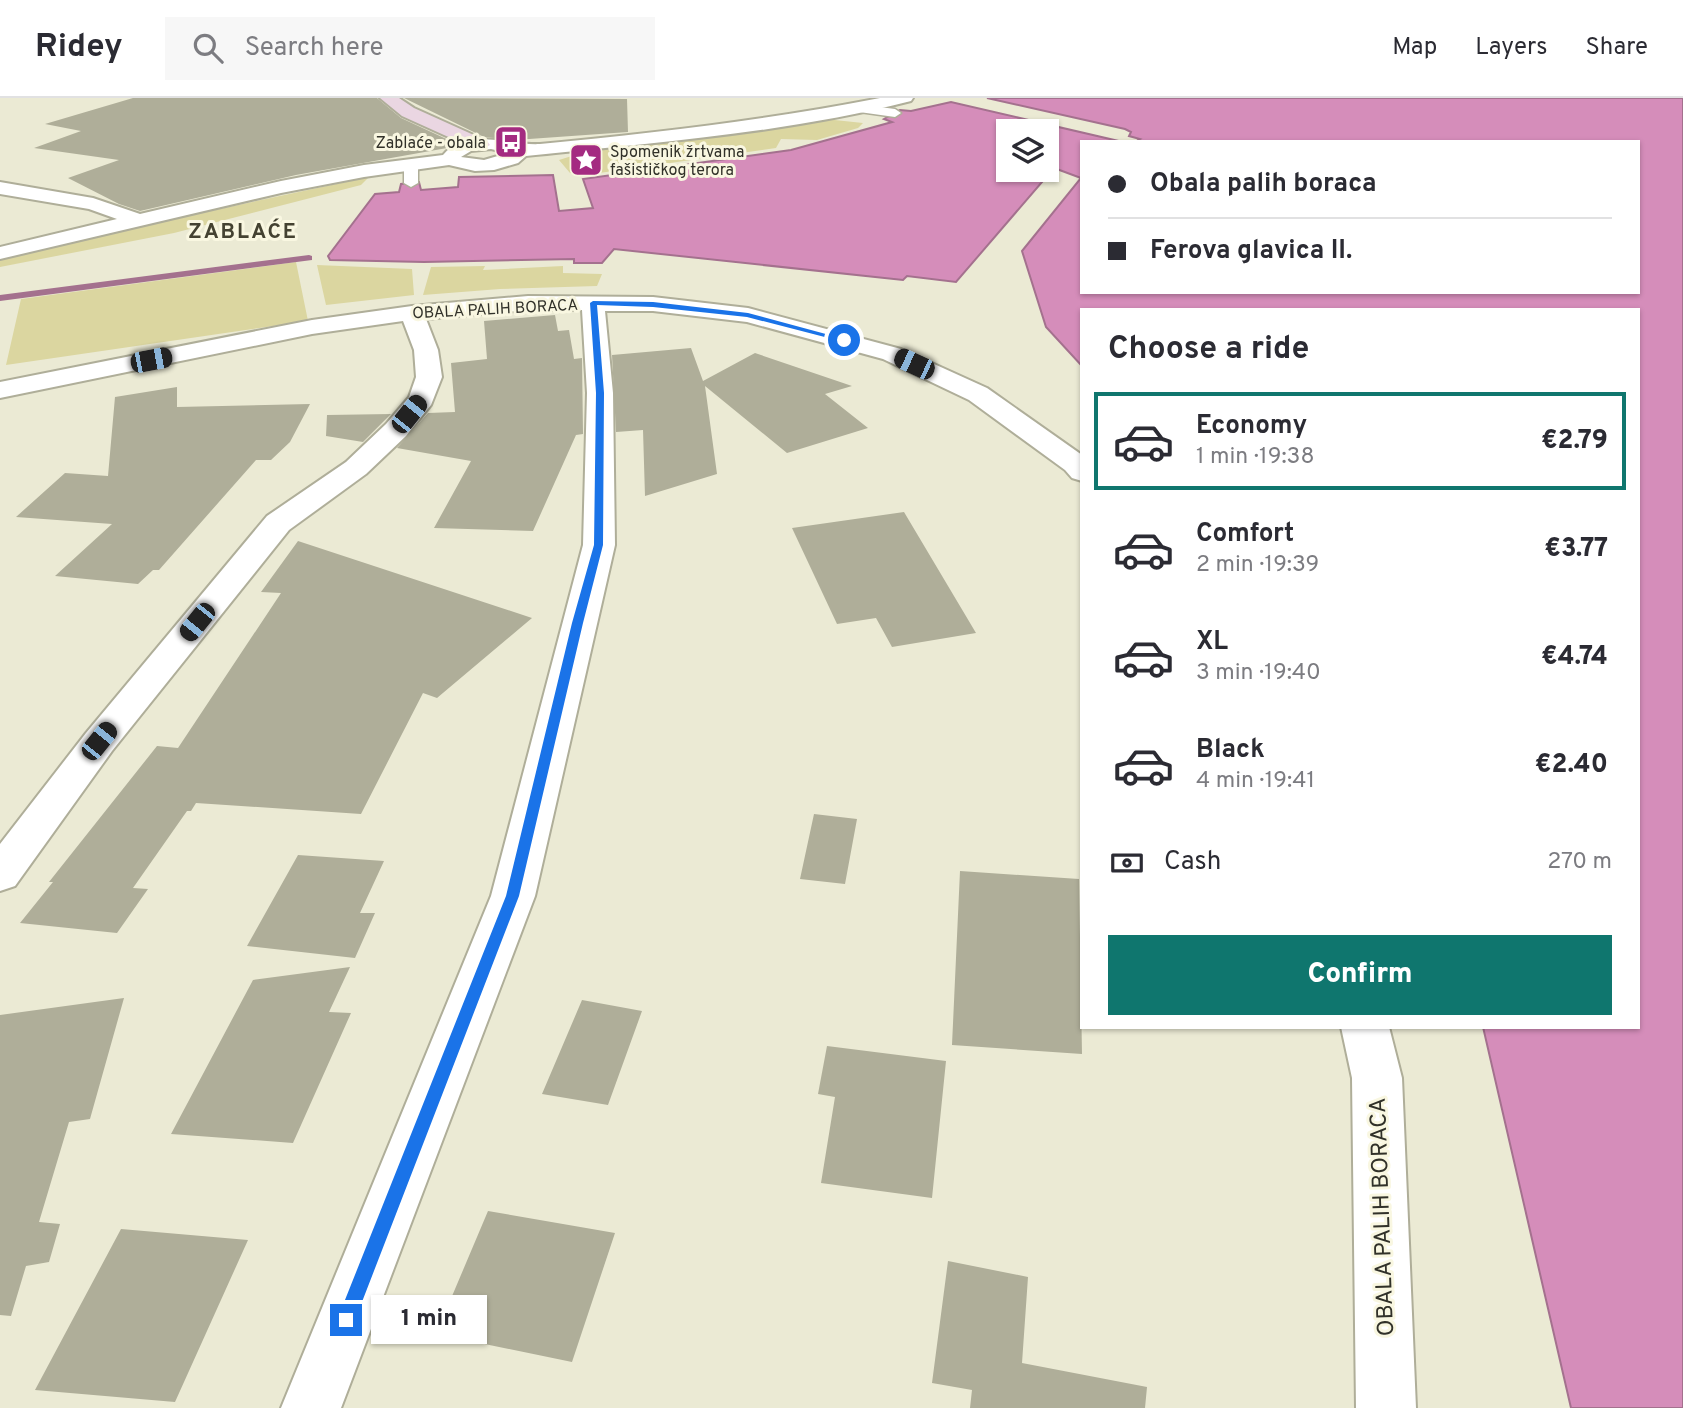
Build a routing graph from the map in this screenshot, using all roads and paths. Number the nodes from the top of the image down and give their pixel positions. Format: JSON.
{"nodes":[{"id":1,"x":388,"y":98,"type":"edge"},
{"id":2,"x":900,"y":105,"type":"edge"},
{"id":3,"x":481,"y":145,"type":"junction"},
{"id":4,"x":518,"y":151,"type":"junction"},
{"id":5,"x":452,"y":159,"type":"junction"},
{"id":6,"x":0,"y":188,"type":"edge"},
{"id":7,"x":134,"y":219,"type":"junction"},
{"id":8,"x":0,"y":253,"type":"edge"},
{"id":9,"x":593,"y":303,"type":"junction"},
{"id":10,"x":412,"y":313,"type":"junction"},
{"id":11,"x":0,"y":390,"type":"edge"},
{"id":12,"x":1080,"y":470,"type":"edge"},
{"id":13,"x":0,"y":875,"type":"edge"},
{"id":14,"x":1365,"y":1029,"type":"edge"},
{"id":15,"x":311,"y":1408,"type":"edge"},
{"id":16,"x":1386,"y":1408,"type":"edge"}],
"edges":[{"from":1,"to":3,"type":"street"},
{"from":2,"to":4,"type":"street"},
{"from":3,"to":4,"type":"street"},
{"from":3,"to":5,"type":"street"},
{"from":4,"to":5,"type":"street"},
{"from":5,"to":7,"type":"street"},
{"from":6,"to":7,"type":"street"},
{"from":7,"to":8,"type":"street"},
{"from":9,"to":10,"type":"street","name":"OBALA PALIH BORACA"},
{"from":9,"to":12,"type":"street","name":"OBALA PALIH BORACA"},
{"from":9,"to":15,"type":"street"},
{"from":10,"to":11,"type":"street","name":"OBALA PALIH BORACA"},
{"from":10,"to":13,"type":"street"},
{"from":14,"to":16,"type":"street","name":"OBALA PALIH BORACA"}]}
